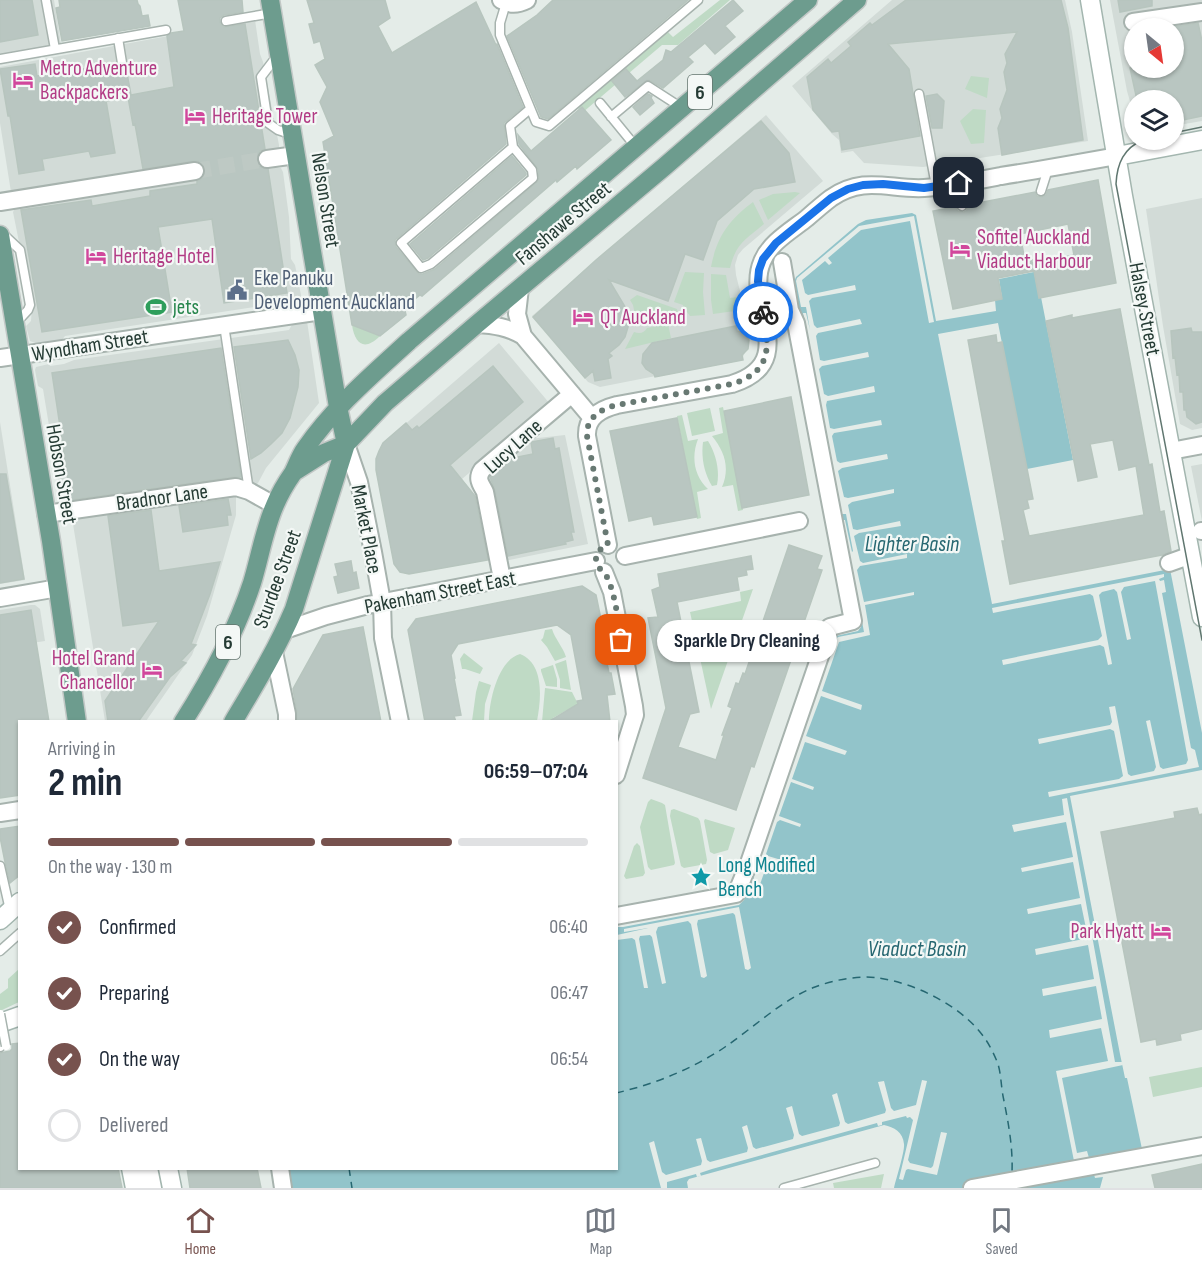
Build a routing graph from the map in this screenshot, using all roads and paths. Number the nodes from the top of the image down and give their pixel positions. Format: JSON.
{"nodes":[{"id":1,"x":46,"y":0,"type":"edge"},
{"id":2,"x":527,"y":0,"type":"edge"},
{"id":3,"x":698,"y":0,"type":"edge"},
{"id":4,"x":808,"y":0,"type":"edge"},
{"id":5,"x":857,"y":0,"type":"edge"},
{"id":6,"x":1090,"y":0,"type":"edge"},
{"id":7,"x":503,"y":2,"type":"edge"},
{"id":8,"x":271,"y":6,"type":"edge"},
{"id":9,"x":1202,"y":12,"type":"edge"},
{"id":10,"x":1161,"y":18,"type":"edge"},
{"id":11,"x":229,"y":22,"type":"dead end"},
{"id":12,"x":166,"y":30,"type":"dead end"},
{"id":13,"x":118,"y":38,"type":"junction"},
{"id":14,"x":55,"y":49,"type":"junction"},
{"id":15,"x":279,"y":53,"type":"junction"},
{"id":16,"x":0,"y":59,"type":"edge"},
{"id":17,"x":122,"y":63,"type":"dead end"},
{"id":18,"x":919,"y":94,"type":"dead end"},
{"id":19,"x":600,"y":103,"type":"dead end"},
{"id":20,"x":258,"y":108,"type":"dead end"},
{"id":21,"x":682,"y":108,"type":"junction"},
{"id":22,"x":530,"y":109,"type":"junction"},
{"id":23,"x":611,"y":117,"type":"junction"},
{"id":24,"x":268,"y":123,"type":"junction"},
{"id":25,"x":293,"y":135,"type":"junction"},
{"id":26,"x":1202,"y":140,"type":"edge"},
{"id":27,"x":513,"y":147,"type":"junction"},
{"id":28,"x":636,"y":147,"type":"junction"},
{"id":29,"x":296,"y":155,"type":"junction"},
{"id":30,"x":1117,"y":156,"type":"junction"},
{"id":31,"x":267,"y":159,"type":"tunnel mouth"},
{"id":32,"x":1048,"y":168,"type":"junction"},
{"id":33,"x":195,"y":171,"type":"tunnel mouth"},
{"id":34,"x":936,"y":186,"type":"junction"},
{"id":35,"x":1041,"y":191,"type":"dead end"},
{"id":36,"x":0,"y":202,"type":"edge"},
{"id":37,"x":962,"y":206,"type":"dead end"},
{"id":38,"x":0,"y":233,"type":"edge"},
{"id":39,"x":782,"y":262,"type":"dead end"},
{"id":40,"x":520,"y":288,"type":"junction"},
{"id":41,"x":322,"y":310,"type":"junction"},
{"id":42,"x":477,"y":324,"type":"junction"},
{"id":43,"x":224,"y":325,"type":"junction"},
{"id":44,"x":523,"y":336,"type":"junction"},
{"id":45,"x":20,"y":356,"type":"junction"},
{"id":46,"x":0,"y":358,"type":"edge"},
{"id":47,"x":572,"y":394,"type":"junction"},
{"id":48,"x":338,"y":407,"type":"junction"},
{"id":49,"x":592,"y":418,"type":"junction"},
{"id":50,"x":346,"y":444,"type":"junction"},
{"id":51,"x":1202,"y":445,"type":"edge"},
{"id":52,"x":1171,"y":451,"type":"junction"},
{"id":53,"x":293,"y":473,"type":"junction"},
{"id":54,"x":249,"y":490,"type":"junction"},
{"id":55,"x":274,"y":505,"type":"junction"},
{"id":56,"x":46,"y":514,"type":"junction"},
{"id":57,"x":799,"y":521,"type":"dead end"},
{"id":58,"x":608,"y":545,"type":"junction"},
{"id":59,"x":625,"y":556,"type":"junction"},
{"id":60,"x":600,"y":566,"type":"junction"},
{"id":61,"x":502,"y":579,"type":"junction"},
{"id":62,"x":58,"y":588,"type":"junction"},
{"id":63,"x":0,"y":598,"type":"edge"},
{"id":64,"x":381,"y":602,"type":"junction"},
{"id":65,"x":1202,"y":617,"type":"edge"},
{"id":66,"x":285,"y":630,"type":"junction"},
{"id":67,"x":274,"y":652,"type":"junction"},
{"id":68,"x":77,"y":720,"type":"edge"},
{"id":69,"x":184,"y":720,"type":"edge"},
{"id":70,"x":234,"y":720,"type":"edge"},
{"id":71,"x":287,"y":720,"type":"edge"},
{"id":72,"x":400,"y":720,"type":"edge"},
{"id":73,"x":618,"y":769,"type":"edge"},
{"id":74,"x":18,"y":810,"type":"edge"},
{"id":75,"x":0,"y":813,"type":"edge"},
{"id":76,"x":0,"y":866,"type":"edge"},
{"id":77,"x":10,"y":910,"type":"edge"},
{"id":78,"x":618,"y":916,"type":"edge"},
{"id":79,"x":18,"y":935,"type":"edge"},
{"id":80,"x":0,"y":951,"type":"edge"},
{"id":81,"x":0,"y":1014,"type":"edge"},
{"id":82,"x":18,"y":1017,"type":"edge"},
{"id":83,"x":0,"y":1023,"type":"edge"},
{"id":84,"x":2,"y":1046,"type":"edge"},
{"id":85,"x":1202,"y":1146,"type":"edge"},
{"id":86,"x":875,"y":1163,"type":"dead end"},
{"id":87,"x":131,"y":1170,"type":"edge"},
{"id":88,"x":168,"y":1170,"type":"edge"},
{"id":89,"x":280,"y":1170,"type":"edge"},
{"id":90,"x":135,"y":1188,"type":"edge"},
{"id":91,"x":172,"y":1188,"type":"edge"},
{"id":92,"x":283,"y":1188,"type":"edge"},
{"id":93,"x":784,"y":1188,"type":"edge"},
{"id":94,"x":972,"y":1188,"type":"edge"}],
"edges":[{"from":1,"to":14,"type":"lane"},
{"from":2,"to":7,"type":"street"},
{"from":3,"to":22,"type":"lane"},
{"from":4,"to":21,"type":"main road","name":"Fanshawe Street","number":"6"},
{"from":5,"to":40,"type":"main road","name":"Fanshawe Street","number":"6"},
{"from":6,"to":30,"type":"main road","name":"Halsey Street"},
{"from":7,"to":22,"type":"lane"},
{"from":8,"to":11,"type":"lane"},
{"from":8,"to":15,"type":"main road","name":"Nelson Street"},
{"from":9,"to":10,"type":"street"},
{"from":12,"to":13,"type":"lane"},
{"from":13,"to":14,"type":"lane"},
{"from":13,"to":17,"type":"lane"},
{"from":14,"to":16,"type":"lane"},
{"from":15,"to":24,"type":"lane"},
{"from":15,"to":25,"type":"main road","name":"Nelson Street"},
{"from":18,"to":34,"type":"lane"},
{"from":19,"to":23,"type":"lane"},
{"from":20,"to":24,"type":"lane"},
{"from":21,"to":23,"type":"lane"},
{"from":21,"to":28,"type":"main road","name":"Fanshawe Street","number":"6"},
{"from":22,"to":27,"type":"lane"},
{"from":23,"to":28,"type":"lane"},
{"from":24,"to":25,"type":"lane"},
{"from":25,"to":29,"type":"main road","name":"Nelson Street"},
{"from":26,"to":30,"type":"main road"},
{"from":27,"to":27,"type":"lane"},
{"from":28,"to":48,"type":"main road","name":"Fanshawe Street","number":"6"},
{"from":29,"to":31,"type":"street"},
{"from":29,"to":41,"type":"main road","name":"Nelson Street"},
{"from":30,"to":32,"type":"street"},
{"from":30,"to":52,"type":"main road","name":"Halsey Street"},
{"from":32,"to":34,"type":"street"},
{"from":32,"to":35,"type":"lane"},
{"from":33,"to":36,"type":"street"},
{"from":34,"to":37,"type":"lane"},
{"from":34,"to":49,"type":"street"},
{"from":38,"to":45,"type":"main road","name":"Hobson Street"},
{"from":39,"to":78,"type":"street"},
{"from":40,"to":42,"type":"main road","name":"Fanshawe Street","number":"6"},
{"from":40,"to":44,"type":"street"},
{"from":41,"to":43,"type":"street","name":"Wyndham Street"},
{"from":41,"to":48,"type":"main road","name":"Nelson Street"},
{"from":42,"to":44,"type":"street"},
{"from":42,"to":50,"type":"main road","name":"Fanshawe Street","number":"6"},
{"from":43,"to":45,"type":"street","name":"Wyndham Street"},
{"from":43,"to":54,"type":"lane"},
{"from":44,"to":47,"type":"street"},
{"from":45,"to":46,"type":"street","name":"Wyndham Street"},
{"from":45,"to":56,"type":"main road","name":"Hobson Street"},
{"from":47,"to":49,"type":"street"},
{"from":47,"to":61,"type":"street","name":"Lucy Lane"},
{"from":48,"to":50,"type":"main road","name":"Nelson Street"},
{"from":48,"to":53,"type":"main road","name":"Fanshawe Street","number":"6"},
{"from":49,"to":58,"type":"street"},
{"from":50,"to":53,"type":"main road","name":"Fanshawe Street","number":"6"},
{"from":50,"to":64,"type":"street","name":"Market Place"},
{"from":50,"to":66,"type":"main road","name":"Sturdee Street","number":"6"},
{"from":51,"to":52,"type":"street"},
{"from":52,"to":65,"type":"main road","name":"Halsey Street"},
{"from":53,"to":55,"type":"main road","name":"Fanshawe Street","number":"6"},
{"from":54,"to":55,"type":"street","name":"Bradnor Lane"},
{"from":54,"to":56,"type":"street","name":"Bradnor Lane"},
{"from":55,"to":69,"type":"main road","name":"Fanshawe Street","number":"6"},
{"from":56,"to":62,"type":"main road","name":"Hobson Street"},
{"from":57,"to":59,"type":"street"},
{"from":58,"to":59,"type":"street"},
{"from":58,"to":60,"type":"street"},
{"from":59,"to":60,"type":"street"},
{"from":60,"to":61,"type":"street","name":"Pakenham Street East"},
{"from":60,"to":73,"type":"street"},
{"from":61,"to":64,"type":"street","name":"Pakenham Street East"},
{"from":62,"to":63,"type":"street"},
{"from":62,"to":68,"type":"main road","name":"Hobson Street"},
{"from":64,"to":66,"type":"street","name":"Pakenham Street East"},
{"from":64,"to":72,"type":"street","name":"Market Place"},
{"from":66,"to":67,"type":"main road","name":"Sturdee Street","number":"6"},
{"from":67,"to":70,"type":"main road","name":"Sturdee Street","number":"6"},
{"from":67,"to":71,"type":"street"},
{"from":74,"to":75,"type":"street"},
{"from":76,"to":77,"type":"lane"},
{"from":79,"to":80,"type":"lane"},
{"from":81,"to":84,"type":"lane","bridge":true},
{"from":82,"to":83,"type":"main road"},
{"from":85,"to":94,"type":"street"},
{"from":86,"to":93,"type":"lane"},
{"from":87,"to":90,"type":"main road"},
{"from":88,"to":91,"type":"main road"},
{"from":89,"to":92,"type":"street"}]}
